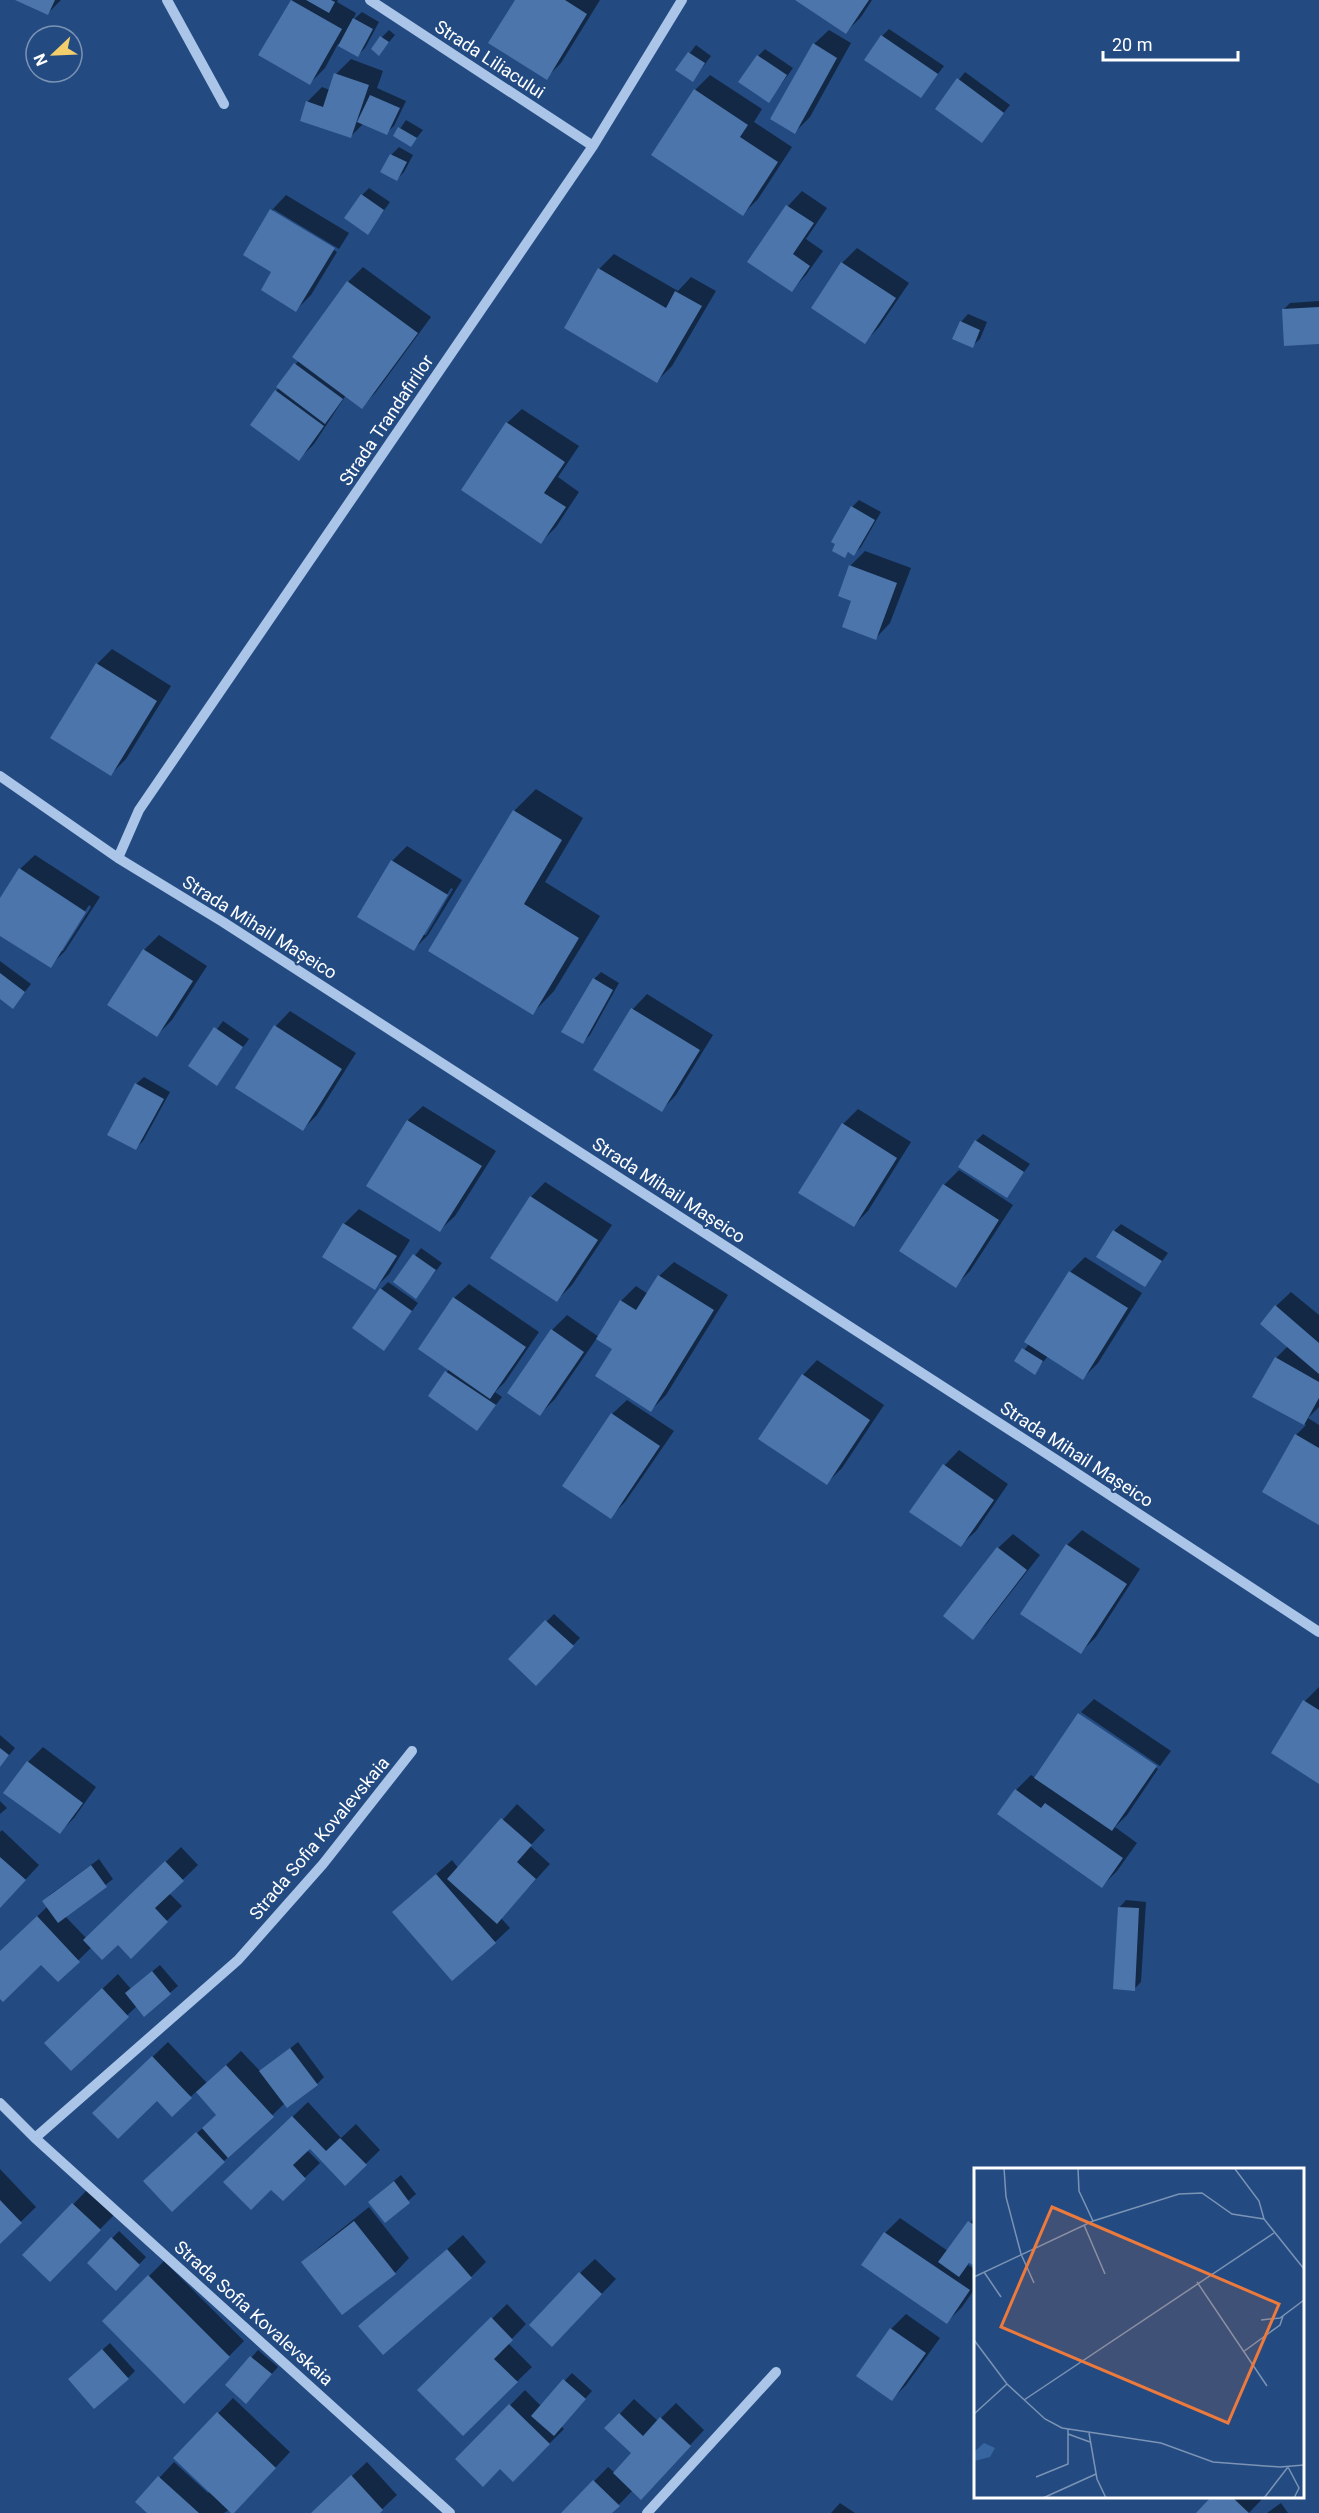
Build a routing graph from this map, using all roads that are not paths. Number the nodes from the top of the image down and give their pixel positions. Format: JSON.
{"nodes":[{"id":1,"x":166,"y":0,"type":"edge"},
{"id":2,"x":370,"y":0,"type":"edge"},
{"id":3,"x":682,"y":0,"type":"edge"},
{"id":4,"x":224,"y":104,"type":"dead end"},
{"id":5,"x":593,"y":146,"type":"junction"},
{"id":6,"x":0,"y":776,"type":"edge"},
{"id":7,"x":118,"y":858,"type":"junction"},
{"id":8,"x":1319,"y":1632,"type":"edge"},
{"id":9,"x":412,"y":1751,"type":"dead end"},
{"id":10,"x":0,"y":2103,"type":"edge"},
{"id":11,"x":35,"y":2138,"type":"junction"},
{"id":12,"x":776,"y":2372,"type":"dead end"},
{"id":13,"x":450,"y":2513,"type":"edge"},
{"id":14,"x":647,"y":2513,"type":"edge"}],
"edges":[{"from":1,"to":4,"type":"street"},
{"from":2,"to":5,"type":"street","name":"Strada Liliacului"},
{"from":3,"to":5,"type":"street","name":"Strada Trandafirilor"},
{"from":5,"to":7,"type":"street","name":"Strada Trandafirilor"},
{"from":6,"to":7,"type":"street","name":"Strada Mihail Mașeico"},
{"from":7,"to":8,"type":"street","name":"Strada Mihail Mașeico"},
{"from":9,"to":11,"type":"street","name":"Strada Sofia Kovalevskaia"},
{"from":10,"to":11,"type":"street","name":"Strada Sofia Kovalevskaia"},
{"from":11,"to":13,"type":"street","name":"Strada Sofia Kovalevskaia"},
{"from":12,"to":14,"type":"street"}]}
